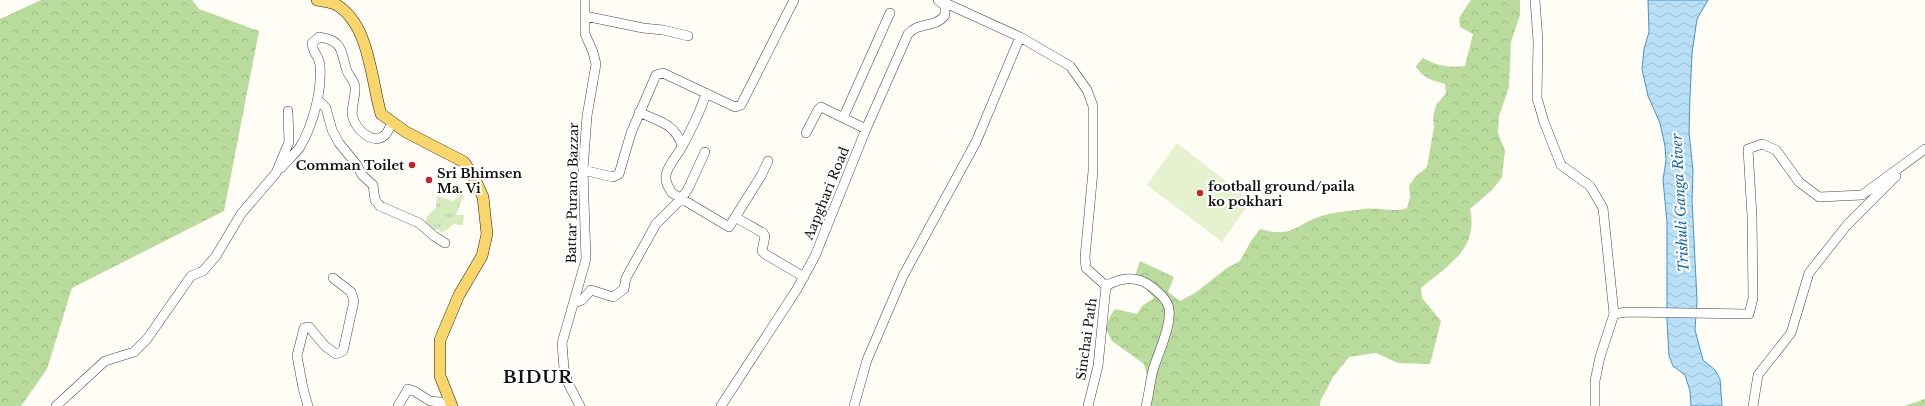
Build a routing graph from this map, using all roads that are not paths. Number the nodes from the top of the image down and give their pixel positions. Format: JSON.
{"nodes":[{"id":1,"x":317,"y":0,"type":"edge"},
{"id":2,"x":585,"y":0,"type":"edge"},
{"id":3,"x":794,"y":0,"type":"edge"},
{"id":4,"x":939,"y":0,"type":"edge"},
{"id":5,"x":1535,"y":0,"type":"edge"},
{"id":6,"x":890,"y":13,"type":"dead end"},
{"id":7,"x":585,"y":16,"type":"junction"},
{"id":8,"x":688,"y":36,"type":"dead end"},
{"id":9,"x":1020,"y":36,"type":"junction"},
{"id":10,"x":706,"y":93,"type":"junction"},
{"id":11,"x":318,"y":100,"type":"junction"},
{"id":12,"x":288,"y":111,"type":"dead end"},
{"id":13,"x":639,"y":112,"type":"junction"},
{"id":14,"x":843,"y":118,"type":"junction"},
{"id":15,"x":392,"y":123,"type":"junction"},
{"id":16,"x":866,"y":129,"type":"junction"},
{"id":17,"x":806,"y":133,"type":"dead end"},
{"id":18,"x":682,"y":146,"type":"junction"},
{"id":19,"x":1925,"y":149,"type":"edge"},
{"id":20,"x":705,"y":152,"type":"dead end"},
{"id":21,"x":1916,"y":156,"type":"junction"},
{"id":22,"x":768,"y":161,"type":"dead end"},
{"id":23,"x":583,"y":170,"type":"junction"},
{"id":24,"x":276,"y":173,"type":"junction"},
{"id":25,"x":681,"y":199,"type":"junction"},
{"id":26,"x":735,"y":217,"type":"junction"},
{"id":27,"x":446,"y":243,"type":"dead end"},
{"id":28,"x":804,"y":277,"type":"junction"},
{"id":29,"x":333,"y":278,"type":"dead end"},
{"id":30,"x":1106,"y":286,"type":"junction"},
{"id":31,"x":574,"y":303,"type":"junction"},
{"id":32,"x":1614,"y":314,"type":"junction"},
{"id":33,"x":310,"y":404,"type":"edge"},
{"id":34,"x":450,"y":405,"type":"edge"},
{"id":35,"x":56,"y":406,"type":"edge"},
{"id":36,"x":398,"y":406,"type":"edge"},
{"id":37,"x":580,"y":406,"type":"edge"},
{"id":38,"x":721,"y":406,"type":"edge"},
{"id":39,"x":854,"y":406,"type":"edge"},
{"id":40,"x":1088,"y":406,"type":"edge"},
{"id":41,"x":1146,"y":406,"type":"edge"},
{"id":42,"x":1595,"y":406,"type":"edge"},
{"id":43,"x":1753,"y":406,"type":"edge"}],
"edges":[{"from":1,"to":15,"type":"main road"},
{"from":2,"to":7,"type":"street","name":"Battar Purano Bazzar"},
{"from":3,"to":10,"type":"street"},
{"from":4,"to":9,"type":"street"},
{"from":4,"to":16,"type":"street","name":"Aapghari Road"},
{"from":5,"to":32,"type":"street"},
{"from":6,"to":14,"type":"street"},
{"from":7,"to":8,"type":"street"},
{"from":7,"to":23,"type":"street","name":"Battar Purano Bazzar"},
{"from":9,"to":30,"type":"street"},
{"from":9,"to":39,"type":"street"},
{"from":10,"to":13,"type":"street"},
{"from":10,"to":18,"type":"street"},
{"from":11,"to":15,"type":"street"},
{"from":11,"to":24,"type":"street"},
{"from":11,"to":27,"type":"street"},
{"from":12,"to":24,"type":"street"},
{"from":13,"to":18,"type":"street"},
{"from":13,"to":23,"type":"street"},
{"from":14,"to":16,"type":"street"},
{"from":14,"to":17,"type":"street"},
{"from":15,"to":34,"type":"main road"},
{"from":16,"to":28,"type":"street","name":"Aapghari Road"},
{"from":18,"to":25,"type":"street"},
{"from":19,"to":21,"type":"street"},
{"from":20,"to":25,"type":"street"},
{"from":21,"to":32,"type":"street"},
{"from":21,"to":43,"type":"street"},
{"from":22,"to":26,"type":"street"},
{"from":23,"to":31,"type":"street","name":"Battar Purano Bazzar"},
{"from":24,"to":35,"type":"street"},
{"from":25,"to":26,"type":"street"},
{"from":25,"to":31,"type":"street"},
{"from":26,"to":28,"type":"street"},
{"from":28,"to":38,"type":"street","name":"Aapghari Road"},
{"from":29,"to":33,"type":"street"},
{"from":30,"to":40,"type":"street","name":"Sinchai Path"},
{"from":30,"to":41,"type":"street","name":"Sinchai Path"},
{"from":31,"to":37,"type":"street","name":"Battar Purano Bazzar"},
{"from":32,"to":42,"type":"street"},
{"from":34,"to":36,"type":"street"}]}
